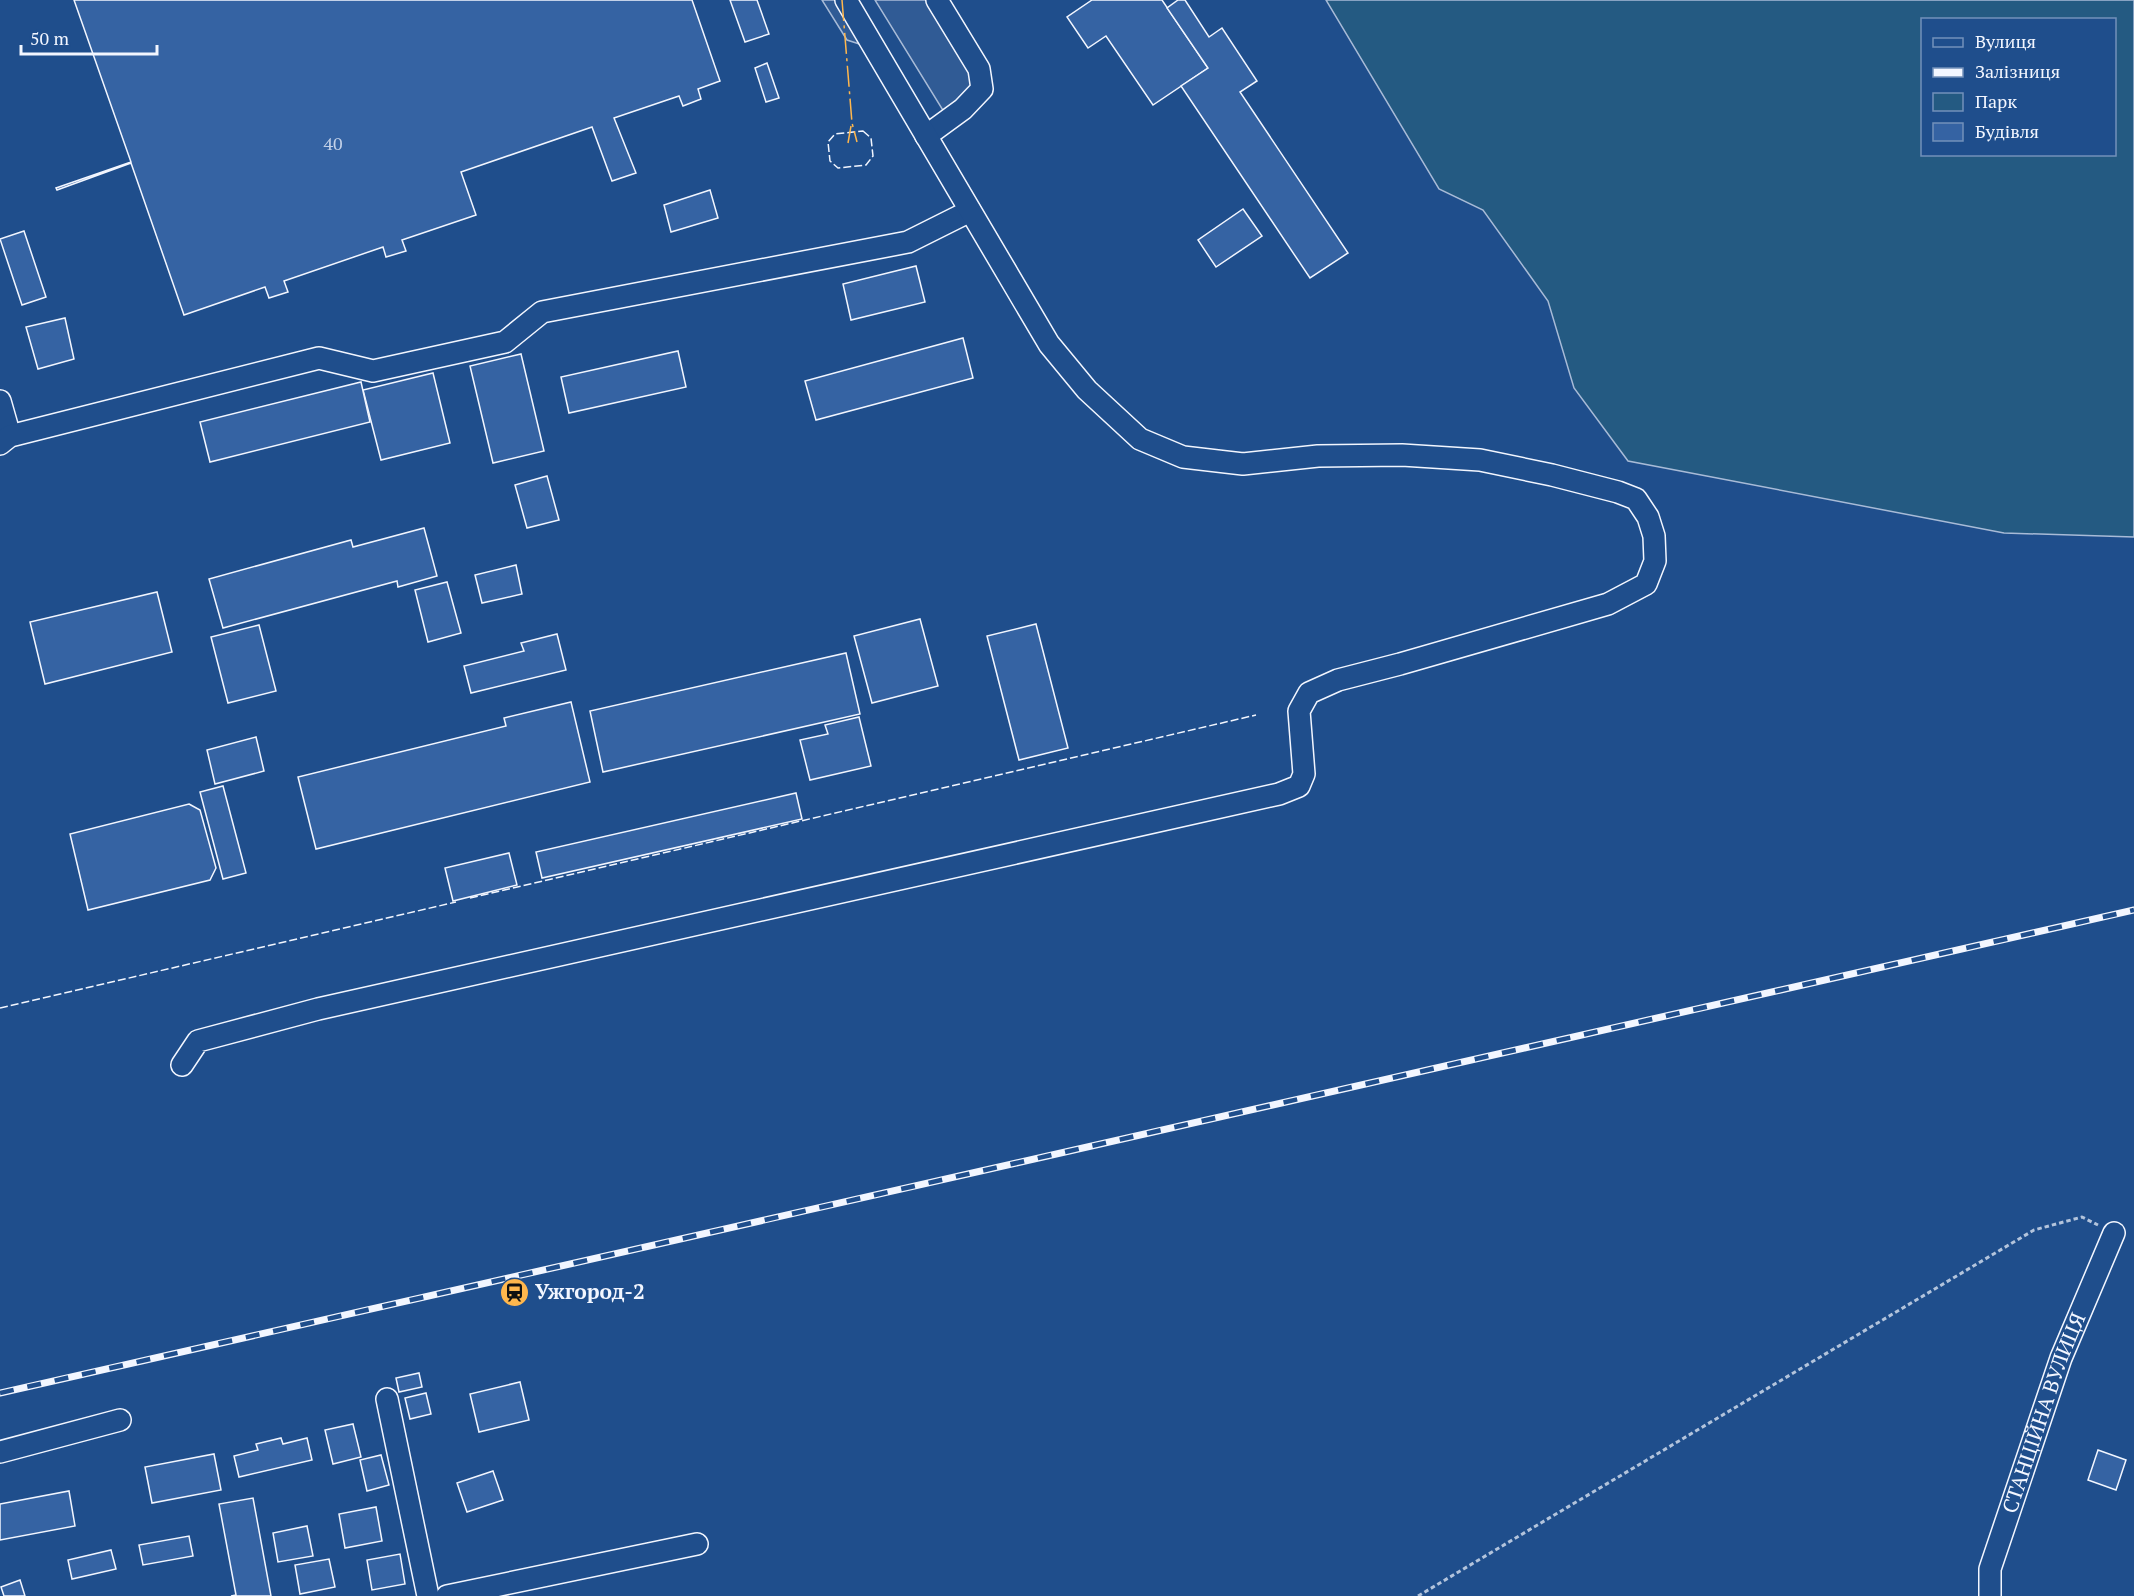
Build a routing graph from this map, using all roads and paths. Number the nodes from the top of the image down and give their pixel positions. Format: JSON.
{"nodes":[{"id":1,"x":846,"y":0,"type":"edge"},
{"id":2,"x":938,"y":0,"type":"edge"},
{"id":3,"x":926,"y":136,"type":"junction"},
{"id":4,"x":970,"y":211,"type":"junction"},
{"id":5,"x":0,"y":401,"type":"edge"},
{"id":6,"x":5,"y":440,"type":"edge"},
{"id":7,"x":182,"y":1065,"type":"dead end"},
{"id":8,"x":2114,"y":1233,"type":"joint"},
{"id":9,"x":387,"y":1399,"type":"dead end"},
{"id":10,"x":120,"y":1420,"type":"dead end"},
{"id":11,"x":0,"y":1452,"type":"edge"},
{"id":12,"x":697,"y":1544,"type":"dead end"},
{"id":13,"x":428,"y":1596,"type":"edge"},
{"id":14,"x":447,"y":1596,"type":"edge"},
{"id":15,"x":1418,"y":1596,"type":"edge"},
{"id":16,"x":1990,"y":1596,"type":"edge"}],
"edges":[{"from":1,"to":3,"type":"street"},
{"from":2,"to":3,"type":"street"},
{"from":3,"to":4,"type":"street"},
{"from":4,"to":6,"type":"street"},
{"from":4,"to":7,"type":"street"},
{"from":5,"to":6,"type":"street"},
{"from":8,"to":15,"type":"path"},
{"from":8,"to":16,"type":"street","name":"СТАНЦІЙНА ВУЛИЦЯ"},
{"from":9,"to":13,"type":"street"},
{"from":10,"to":11,"type":"street"},
{"from":12,"to":14,"type":"street"}]}
